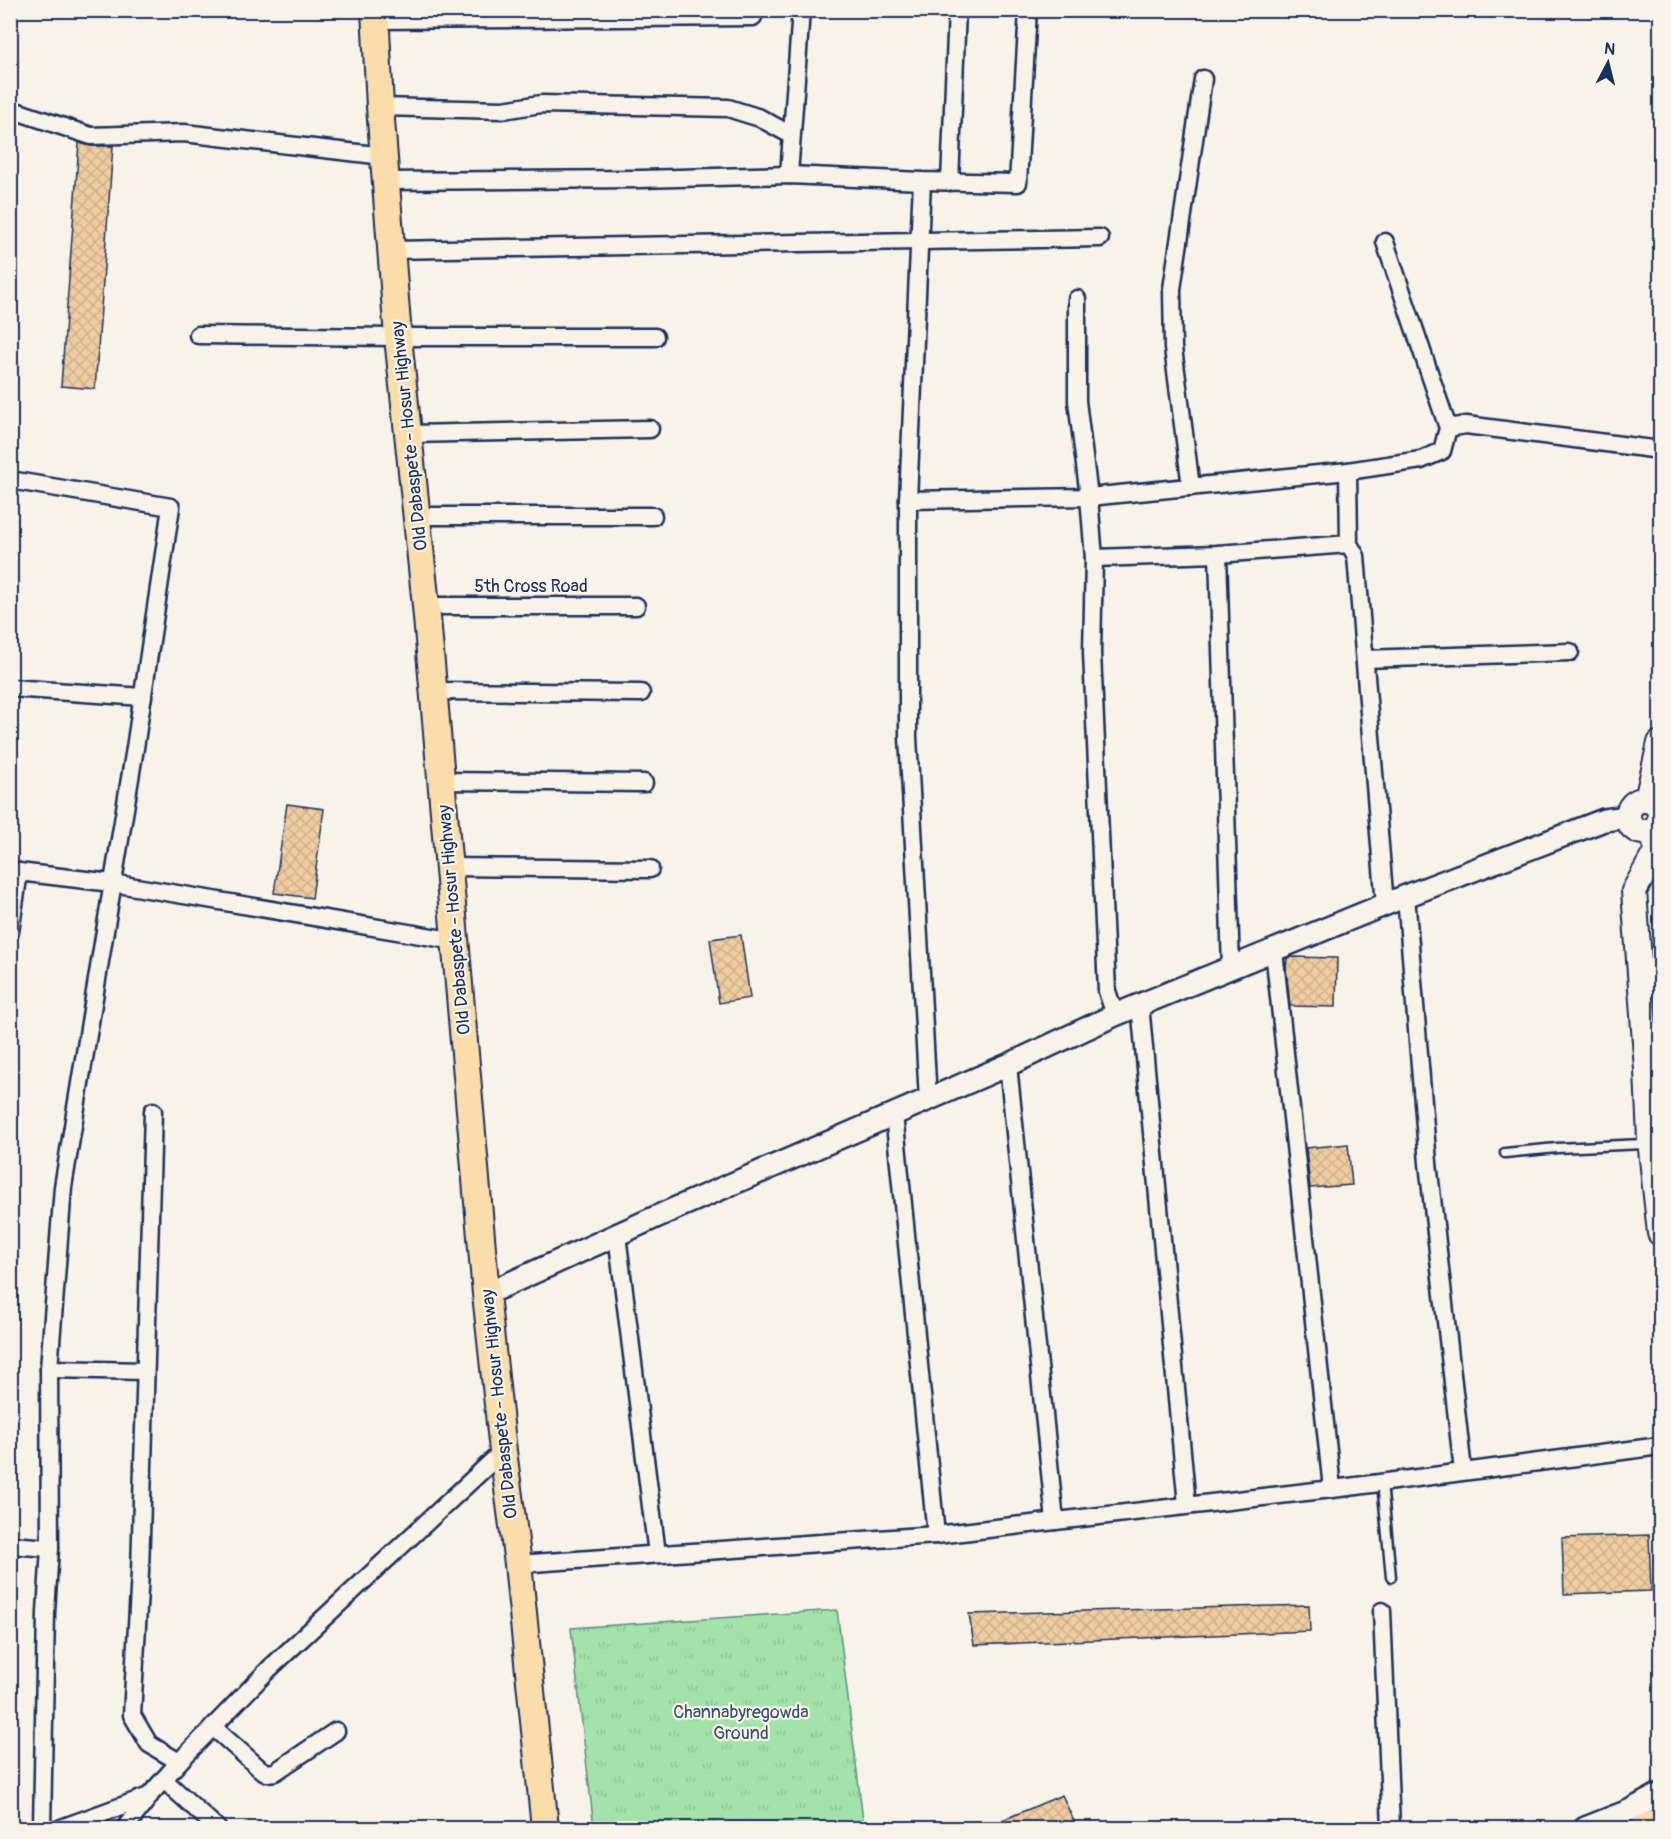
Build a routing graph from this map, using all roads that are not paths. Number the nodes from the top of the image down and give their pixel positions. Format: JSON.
{"nodes":[{"id":1,"x":801,"y":10,"type":"edge"},
{"id":2,"x":957,"y":10,"type":"edge"},
{"id":3,"x":1028,"y":10,"type":"edge"},
{"id":4,"x":375,"y":15,"type":"edge"},
{"id":5,"x":753,"y":17,"type":"dead end"},
{"id":6,"x":1203,"y":79,"type":"dead end"},
{"id":7,"x":380,"y":106,"type":"junction"},
{"id":8,"x":10,"y":110,"type":"edge"},
{"id":9,"x":791,"y":135,"type":"junction"},
{"id":10,"x":385,"y":168,"type":"junction"},
{"id":11,"x":789,"y":175,"type":"junction"},
{"id":12,"x":922,"y":182,"type":"junction"},
{"id":13,"x":950,"y":182,"type":"junction"},
{"id":14,"x":1100,"y":238,"type":"dead end"},
{"id":15,"x":919,"y":241,"type":"junction"},
{"id":16,"x":1385,"y":242,"type":"dead end"},
{"id":17,"x":391,"y":250,"type":"junction"},
{"id":18,"x":1077,"y":299,"type":"dead end"},
{"id":19,"x":198,"y":335,"type":"dead end"},
{"id":20,"x":655,"y":337,"type":"dead end"},
{"id":21,"x":398,"y":338,"type":"junction"},
{"id":22,"x":1448,"y":428,"type":"junction"},
{"id":23,"x":650,"y":429,"type":"dead end"},
{"id":24,"x":409,"y":434,"type":"junction"},
{"id":25,"x":1660,"y":450,"type":"edge"},
{"id":26,"x":1348,"y":471,"type":"junction"},
{"id":27,"x":10,"y":480,"type":"edge"},
{"id":28,"x":1191,"y":487,"type":"junction"},
{"id":29,"x":1089,"y":497,"type":"junction"},
{"id":30,"x":908,"y":500,"type":"junction"},
{"id":31,"x":417,"y":516,"type":"junction"},
{"id":32,"x":653,"y":516,"type":"dead end"},
{"id":33,"x":1349,"y":544,"type":"junction"},
{"id":34,"x":1218,"y":554,"type":"junction"},
{"id":35,"x":1094,"y":558,"type":"junction"},
{"id":36,"x":426,"y":606,"type":"junction"},
{"id":37,"x":636,"y":606,"type":"dead end"},
{"id":38,"x":1570,"y":651,"type":"dead end"},
{"id":39,"x":1365,"y":659,"type":"junction"},
{"id":40,"x":10,"y":688,"type":"edge"},
{"id":41,"x":434,"y":691,"type":"junction"},
{"id":42,"x":641,"y":693,"type":"dead end"},
{"id":43,"x":143,"y":697,"type":"junction"},
{"id":44,"x":1660,"y":743,"type":"edge"},
{"id":45,"x":441,"y":781,"type":"junction"},
{"id":46,"x":644,"y":783,"type":"dead end"},
{"id":47,"x":1647,"y":800,"type":"junction"},
{"id":48,"x":1628,"y":817,"type":"junction"},
{"id":49,"x":1655,"y":851,"type":"edge"},
{"id":50,"x":449,"y":867,"type":"junction"},
{"id":51,"x":650,"y":869,"type":"dead end"},
{"id":52,"x":15,"y":871,"type":"edge"},
{"id":53,"x":112,"y":883,"type":"junction"},
{"id":54,"x":1406,"y":896,"type":"junction"},
{"id":55,"x":1385,"y":905,"type":"junction"},
{"id":56,"x":10,"y":932,"type":"edge"},
{"id":57,"x":456,"y":941,"type":"junction"},
{"id":58,"x":1274,"y":951,"type":"junction"},
{"id":59,"x":1231,"y":969,"type":"junction"},
{"id":60,"x":1140,"y":1005,"type":"junction"},
{"id":61,"x":1115,"y":1016,"type":"junction"},
{"id":62,"x":1008,"y":1065,"type":"junction"},
{"id":63,"x":928,"y":1100,"type":"junction"},
{"id":64,"x":153,"y":1111,"type":"dead end"},
{"id":65,"x":894,"y":1114,"type":"junction"},
{"id":66,"x":1655,"y":1137,"type":"edge"},
{"id":67,"x":1505,"y":1153,"type":"dead end"},
{"id":68,"x":1660,"y":1233,"type":"edge"},
{"id":69,"x":616,"y":1235,"type":"junction"},
{"id":70,"x":486,"y":1294,"type":"junction"},
{"id":71,"x":50,"y":1369,"type":"junction"},
{"id":72,"x":146,"y":1371,"type":"junction"},
{"id":73,"x":1660,"y":1446,"type":"edge"},
{"id":74,"x":503,"y":1451,"type":"junction"},
{"id":75,"x":1463,"y":1471,"type":"junction"},
{"id":76,"x":1382,"y":1482,"type":"junction"},
{"id":77,"x":1332,"y":1488,"type":"junction"},
{"id":78,"x":1187,"y":1505,"type":"junction"},
{"id":79,"x":1055,"y":1521,"type":"junction"},
{"id":80,"x":936,"y":1535,"type":"junction"},
{"id":81,"x":10,"y":1545,"type":"edge"},
{"id":82,"x":50,"y":1548,"type":"junction"},
{"id":83,"x":657,"y":1554,"type":"junction"},
{"id":84,"x":518,"y":1564,"type":"junction"},
{"id":85,"x":1391,"y":1577,"type":"dead end"},
{"id":86,"x":1382,"y":1611,"type":"dead end"},
{"id":87,"x":213,"y":1727,"type":"junction"},
{"id":88,"x":336,"y":1731,"type":"dead end"},
{"id":89,"x":179,"y":1762,"type":"junction"},
{"id":90,"x":164,"y":1780,"type":"junction"},
{"id":91,"x":1660,"y":1794,"type":"edge"},
{"id":92,"x":149,"y":1796,"type":"junction"},
{"id":93,"x":1660,"y":1822,"type":"edge"},
{"id":94,"x":42,"y":1828,"type":"edge"},
{"id":95,"x":61,"y":1828,"type":"edge"},
{"id":96,"x":125,"y":1828,"type":"edge"},
{"id":97,"x":217,"y":1828,"type":"edge"},
{"id":98,"x":545,"y":1828,"type":"edge"},
{"id":99,"x":1391,"y":1828,"type":"edge"},
{"id":100,"x":1585,"y":1828,"type":"edge"},
{"id":101,"x":1646,"y":1828,"type":"edge"}],
"edges":[{"from":1,"to":9,"type":"street"},
{"from":2,"to":13,"type":"street"},
{"from":3,"to":13,"type":"street"},
{"from":4,"to":5,"type":"street"},
{"from":4,"to":7,"type":"main road","name":"Old Dabaspete - Hosur Highway"},
{"from":6,"to":28,"type":"street"},
{"from":7,"to":9,"type":"street"},
{"from":7,"to":10,"type":"main road","name":"Old Dabaspete - Hosur Highway"},
{"from":8,"to":10,"type":"street"},
{"from":9,"to":11,"type":"street"},
{"from":10,"to":11,"type":"street"},
{"from":10,"to":17,"type":"main road","name":"Old Dabaspete - Hosur Highway"},
{"from":11,"to":12,"type":"street"},
{"from":12,"to":13,"type":"street"},
{"from":12,"to":15,"type":"street"},
{"from":14,"to":15,"type":"street"},
{"from":15,"to":17,"type":"street"},
{"from":15,"to":30,"type":"street"},
{"from":16,"to":22,"type":"street"},
{"from":17,"to":21,"type":"main road","name":"Old Dabaspete - Hosur Highway"},
{"from":18,"to":29,"type":"street"},
{"from":19,"to":21,"type":"street"},
{"from":20,"to":21,"type":"street"},
{"from":21,"to":24,"type":"main road","name":"Old Dabaspete - Hosur Highway"},
{"from":22,"to":25,"type":"street"},
{"from":22,"to":26,"type":"street"},
{"from":23,"to":24,"type":"street"},
{"from":24,"to":31,"type":"main road","name":"Old Dabaspete - Hosur Highway"},
{"from":26,"to":28,"type":"street"},
{"from":26,"to":33,"type":"street"},
{"from":27,"to":43,"type":"street"},
{"from":28,"to":29,"type":"street"},
{"from":29,"to":30,"type":"street"},
{"from":29,"to":35,"type":"street"},
{"from":30,"to":63,"type":"street"},
{"from":31,"to":32,"type":"street"},
{"from":31,"to":36,"type":"main road","name":"Old Dabaspete - Hosur Highway"},
{"from":33,"to":34,"type":"street"},
{"from":33,"to":39,"type":"street"},
{"from":34,"to":35,"type":"street"},
{"from":34,"to":59,"type":"street"},
{"from":35,"to":61,"type":"street"},
{"from":36,"to":37,"type":"street","name":"5th Cross Road"},
{"from":36,"to":41,"type":"main road","name":"Old Dabaspete - Hosur Highway"},
{"from":38,"to":39,"type":"street"},
{"from":39,"to":55,"type":"street"},
{"from":40,"to":43,"type":"street"},
{"from":41,"to":42,"type":"street"},
{"from":41,"to":45,"type":"main road","name":"Old Dabaspete - Hosur Highway"},
{"from":43,"to":53,"type":"street"},
{"from":44,"to":47,"type":"main road"},
{"from":45,"to":46,"type":"street"},
{"from":45,"to":50,"type":"main road","name":"Old Dabaspete - Hosur Highway"},
{"from":47,"to":48,"type":"main road"},
{"from":47,"to":49,"type":"main road"},
{"from":48,"to":49,"type":"main road"},
{"from":48,"to":54,"type":"street"},
{"from":49,"to":66,"type":"main road"},
{"from":50,"to":51,"type":"street"},
{"from":50,"to":57,"type":"main road","name":"Old Dabaspete - Hosur Highway"},
{"from":52,"to":53,"type":"street"},
{"from":52,"to":56,"type":"street"},
{"from":53,"to":57,"type":"street"},
{"from":53,"to":71,"type":"street"},
{"from":54,"to":55,"type":"street"},
{"from":54,"to":75,"type":"street"},
{"from":55,"to":58,"type":"street"},
{"from":57,"to":70,"type":"main road","name":"Old Dabaspete - Hosur Highway"},
{"from":58,"to":59,"type":"street"},
{"from":58,"to":77,"type":"street"},
{"from":59,"to":60,"type":"street"},
{"from":60,"to":61,"type":"street"},
{"from":60,"to":78,"type":"street"},
{"from":61,"to":62,"type":"street"},
{"from":62,"to":63,"type":"street"},
{"from":62,"to":79,"type":"street"},
{"from":63,"to":65,"type":"street"},
{"from":64,"to":72,"type":"street"},
{"from":65,"to":69,"type":"street"},
{"from":65,"to":80,"type":"street"},
{"from":66,"to":67,"type":"lane"},
{"from":66,"to":68,"type":"main road"},
{"from":69,"to":70,"type":"street"},
{"from":69,"to":83,"type":"street"},
{"from":70,"to":74,"type":"main road","name":"Old Dabaspete - Hosur Highway"},
{"from":71,"to":72,"type":"street"},
{"from":71,"to":82,"type":"street"},
{"from":72,"to":89,"type":"street"},
{"from":73,"to":75,"type":"street"},
{"from":74,"to":84,"type":"main road","name":"Old Dabaspete - Hosur Highway"},
{"from":74,"to":87,"type":"street"},
{"from":75,"to":76,"type":"street"},
{"from":76,"to":77,"type":"street"},
{"from":76,"to":85,"type":"lane"},
{"from":77,"to":78,"type":"street"},
{"from":78,"to":79,"type":"street"},
{"from":79,"to":80,"type":"street"},
{"from":80,"to":83,"type":"street"},
{"from":81,"to":82,"type":"street"},
{"from":82,"to":94,"type":"street"},
{"from":83,"to":84,"type":"street"},
{"from":84,"to":98,"type":"main road","name":"Old Dabaspete - Hosur Highway"},
{"from":86,"to":99,"type":"street"},
{"from":87,"to":88,"type":"street"},
{"from":87,"to":89,"type":"street"},
{"from":89,"to":90,"type":"street"},
{"from":90,"to":92,"type":"street"},
{"from":90,"to":97,"type":"street"},
{"from":91,"to":100,"type":"street"},
{"from":92,"to":95,"type":"street"},
{"from":92,"to":96,"type":"street"},
{"from":93,"to":101,"type":"highway"}]}
